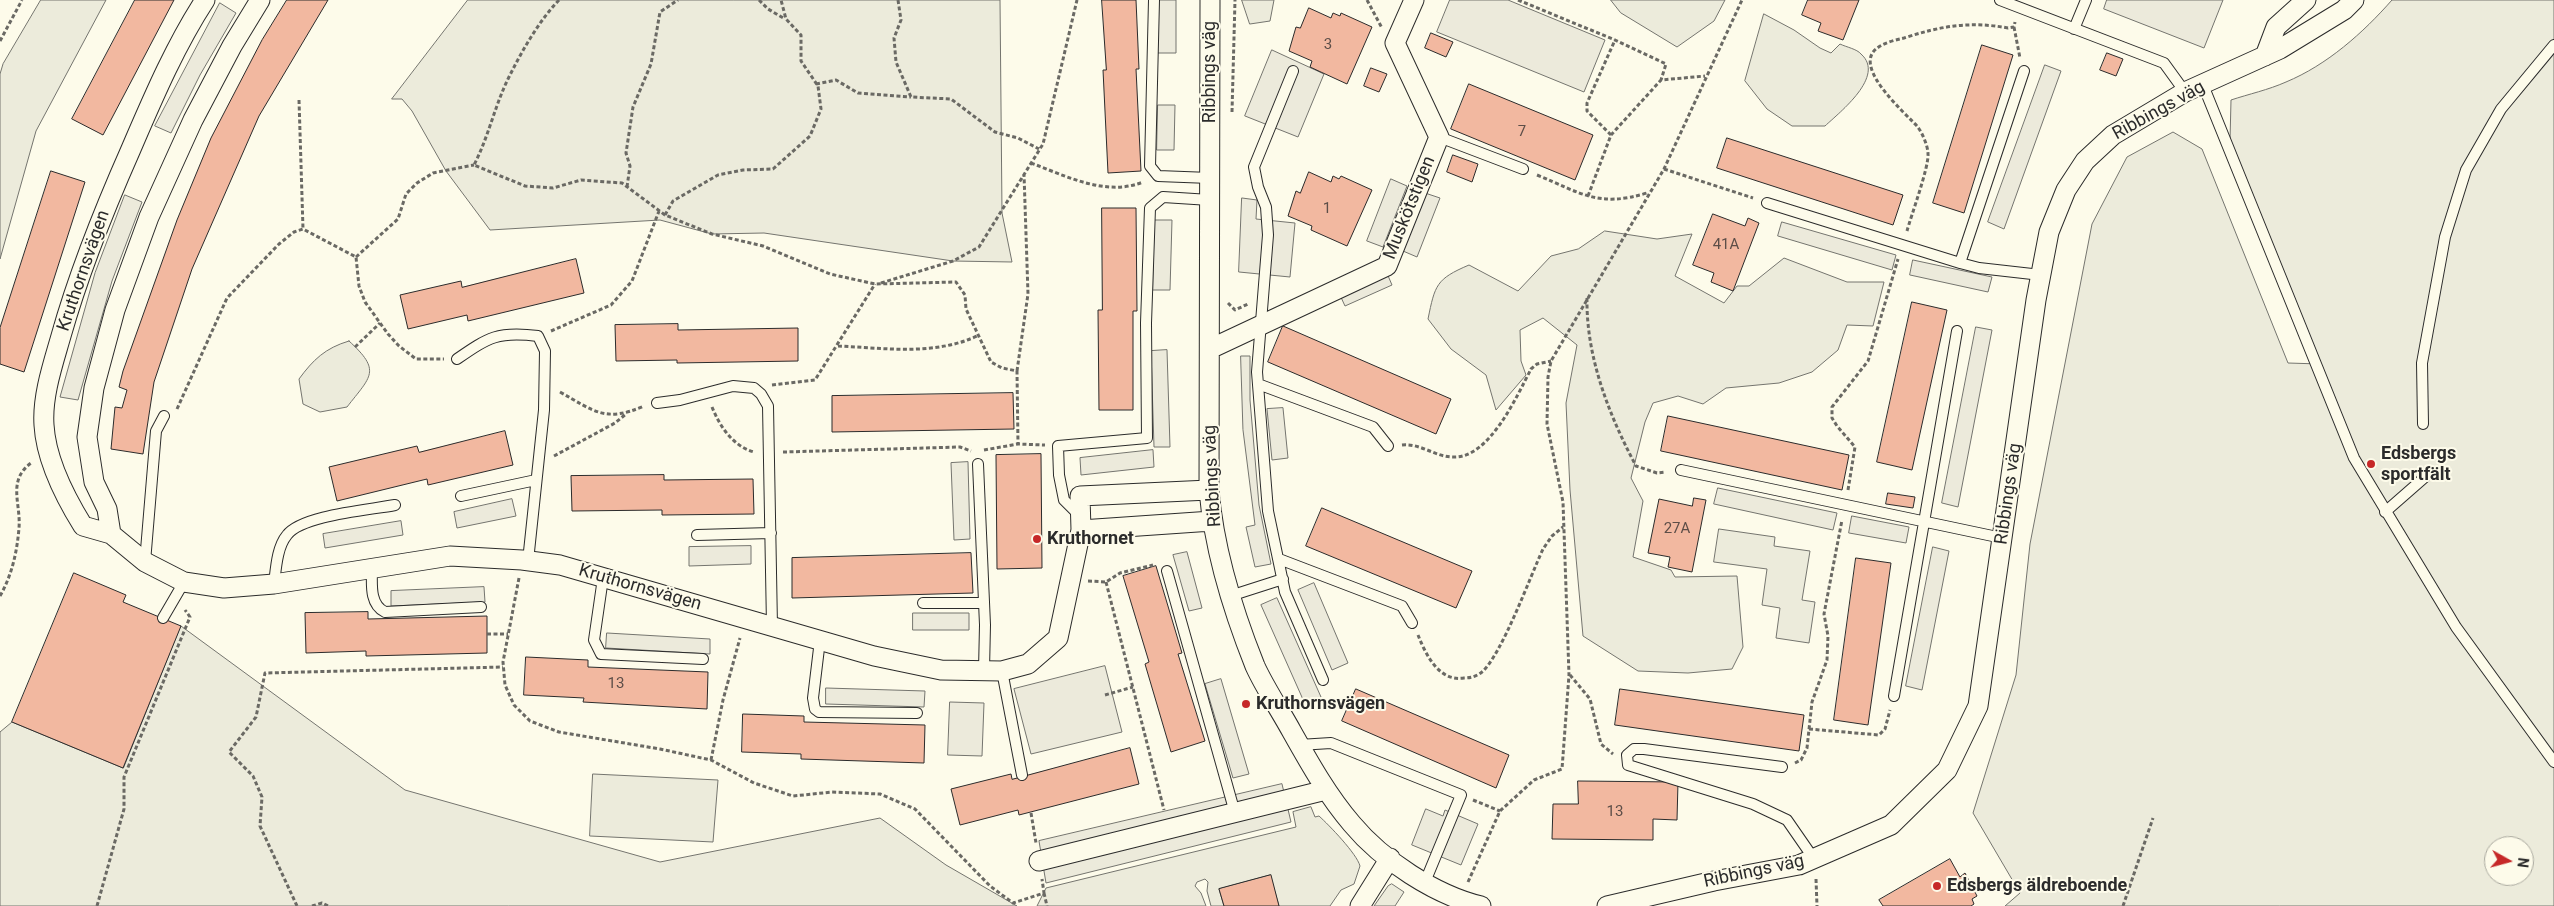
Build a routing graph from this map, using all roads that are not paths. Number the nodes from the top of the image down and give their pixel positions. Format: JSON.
{"nodes":[{"id":1,"x":205,"y":0,"type":"edge"},
{"id":2,"x":260,"y":0,"type":"edge"},
{"id":3,"x":1154,"y":0,"type":"edge"},
{"id":4,"x":1210,"y":0,"type":"edge"},
{"id":5,"x":1414,"y":0,"type":"edge"},
{"id":6,"x":2000,"y":0,"type":"edge"},
{"id":7,"x":2086,"y":0,"type":"edge"},
{"id":8,"x":2306,"y":0,"type":"edge"},
{"id":9,"x":2354,"y":0,"type":"edge"},
{"id":10,"x":2074,"y":29,"type":"junction"},
{"id":11,"x":2554,"y":45,"type":"edge"},
{"id":12,"x":2265,"y":56,"type":"junction"},
{"id":13,"x":1293,"y":71,"type":"dead end"},
{"id":14,"x":2024,"y":71,"type":"road end"},
{"id":15,"x":2202,"y":85,"type":"junction"},
{"id":16,"x":2185,"y":92,"type":"junction"},
{"id":17,"x":1439,"y":137,"type":"junction"},
{"id":18,"x":1523,"y":169,"type":"road end"},
{"id":19,"x":1210,"y":178,"type":"junction"},
{"id":20,"x":1210,"y":200,"type":"junction"},
{"id":21,"x":1767,"y":203,"type":"dead end"},
{"id":22,"x":1960,"y":263,"type":"junction"},
{"id":23,"x":2041,"y":274,"type":"junction"},
{"id":24,"x":1260,"y":326,"type":"junction"},
{"id":25,"x":1957,"y":331,"type":"dead end"},
{"id":26,"x":1210,"y":349,"type":"junction"},
{"id":27,"x":457,"y":359,"type":"dead end"},
{"id":28,"x":1258,"y":384,"type":"junction"},
{"id":29,"x":657,"y":403,"type":"road end"},
{"id":30,"x":164,"y":416,"type":"road end"},
{"id":31,"x":2423,"y":424,"type":"dead end"},
{"id":32,"x":1388,"y":446,"type":"road end"},
{"id":33,"x":978,"y":464,"type":"road end"},
{"id":34,"x":1681,"y":470,"type":"road end"},
{"id":35,"x":2426,"y":477,"type":"dead end"},
{"id":36,"x":536,"y":480,"type":"junction"},
{"id":37,"x":1209,"y":490,"type":"junction"},
{"id":38,"x":461,"y":496,"type":"dead end"},
{"id":39,"x":395,"y":505,"type":"dead end"},
{"id":40,"x":2385,"y":512,"type":"junction"},
{"id":41,"x":1212,"y":521,"type":"junction"},
{"id":42,"x":1923,"y":521,"type":"junction"},
{"id":43,"x":1080,"y":523,"type":"junction"},
{"id":44,"x":771,"y":533,"type":"junction"},
{"id":45,"x":111,"y":534,"type":"junction"},
{"id":46,"x":697,"y":535,"type":"dead end"},
{"id":47,"x":2002,"y":538,"type":"junction"},
{"id":48,"x":1278,"y":559,"type":"junction"},
{"id":49,"x":525,"y":561,"type":"junction"},
{"id":50,"x":145,"y":562,"type":"junction"},
{"id":51,"x":372,"y":568,"type":"junction"},
{"id":52,"x":1168,"y":571,"type":"road end"},
{"id":53,"x":603,"y":578,"type":"junction"},
{"id":54,"x":1282,"y":579,"type":"junction"},
{"id":55,"x":274,"y":584,"type":"junction"},
{"id":56,"x":180,"y":590,"type":"junction"},
{"id":57,"x":1230,"y":596,"type":"junction"},
{"id":58,"x":923,"y":603,"type":"dead end"},
{"id":59,"x":984,"y":603,"type":"junction"},
{"id":60,"x":481,"y":607,"type":"dead end"},
{"id":61,"x":163,"y":618,"type":"dead end"},
{"id":62,"x":1412,"y":622,"type":"road end"},
{"id":63,"x":772,"y":626,"type":"junction"},
{"id":64,"x":820,"y":640,"type":"junction"},
{"id":65,"x":703,"y":659,"type":"dead end"},
{"id":66,"x":993,"y":671,"type":"junction"},
{"id":67,"x":1323,"y":680,"type":"dead end"},
{"id":68,"x":1894,"y":696,"type":"road end"},
{"id":69,"x":917,"y":714,"type":"dead end"},
{"id":70,"x":1299,"y":745,"type":"junction"},
{"id":71,"x":2554,"y":762,"type":"edge"},
{"id":72,"x":1782,"y":766,"type":"road end"},
{"id":73,"x":1022,"y":775,"type":"dead end"},
{"id":74,"x":1326,"y":790,"type":"junction"},
{"id":75,"x":1235,"y":813,"type":"junction"},
{"id":76,"x":1390,"y":858,"type":"junction"},
{"id":77,"x":1814,"y":859,"type":"junction"},
{"id":78,"x":1039,"y":861,"type":"road end"},
{"id":79,"x":1425,"y":882,"type":"junction"},
{"id":80,"x":1360,"y":906,"type":"edge"},
{"id":81,"x":1481,"y":906,"type":"edge"},
{"id":82,"x":1608,"y":906,"type":"edge"}],
"edges":[{"from":1,"to":45,"type":"street","name":"Kruthornsvägen"},
{"from":2,"to":45,"type":"street"},
{"from":3,"to":19,"type":"lane"},
{"from":4,"to":19,"type":"street","name":"Ribbings väg"},
{"from":5,"to":17,"type":"street","name":"Muskötstigen"},
{"from":6,"to":10,"type":"lane"},
{"from":7,"to":10,"type":"lane"},
{"from":8,"to":12,"type":"street"},
{"from":9,"to":12,"type":"street","name":"Ribbings väg"},
{"from":10,"to":16,"type":"lane"},
{"from":11,"to":31,"type":"lane"},
{"from":12,"to":15,"type":"street","name":"Ribbings väg"},
{"from":13,"to":24,"type":"lane"},
{"from":14,"to":22,"type":"lane"},
{"from":15,"to":16,"type":"street","name":"Ribbings väg"},
{"from":15,"to":40,"type":"lane"},
{"from":16,"to":23,"type":"street","name":"Ribbings väg"},
{"from":17,"to":18,"type":"lane"},
{"from":17,"to":24,"type":"street","name":"Muskötstigen"},
{"from":19,"to":20,"type":"street","name":"Ribbings väg"},
{"from":20,"to":26,"type":"street","name":"Ribbings väg"},
{"from":20,"to":43,"type":"lane"},
{"from":21,"to":22,"type":"lane"},
{"from":22,"to":23,"type":"lane"},
{"from":23,"to":47,"type":"street","name":"Ribbings väg"},
{"from":24,"to":26,"type":"street","name":"Muskötstigen"},
{"from":24,"to":28,"type":"lane"},
{"from":25,"to":42,"type":"lane"},
{"from":26,"to":37,"type":"street","name":"Ribbings väg"},
{"from":27,"to":36,"type":"lane"},
{"from":28,"to":32,"type":"lane"},
{"from":28,"to":48,"type":"lane"},
{"from":29,"to":44,"type":"lane"},
{"from":30,"to":50,"type":"lane"},
{"from":33,"to":59,"type":"lane"},
{"from":34,"to":42,"type":"lane"},
{"from":35,"to":40,"type":"lane"},
{"from":36,"to":38,"type":"lane"},
{"from":36,"to":49,"type":"lane"},
{"from":37,"to":41,"type":"street","name":"Ribbings väg"},
{"from":37,"to":43,"type":"street","name":"Kruthornsvägen"},
{"from":39,"to":55,"type":"lane"},
{"from":40,"to":71,"type":"lane"},
{"from":41,"to":43,"type":"street"},
{"from":41,"to":57,"type":"street","name":"Ribbings väg"},
{"from":42,"to":47,"type":"lane"},
{"from":42,"to":68,"type":"lane"},
{"from":43,"to":66,"type":"street","name":"Kruthornsvägen"},
{"from":44,"to":46,"type":"lane"},
{"from":44,"to":63,"type":"lane"},
{"from":45,"to":50,"type":"street","name":"Kruthornsvägen"},
{"from":47,"to":77,"type":"street","name":"Ribbings väg"},
{"from":48,"to":54,"type":"lane"},
{"from":48,"to":62,"type":"lane"},
{"from":49,"to":51,"type":"street","name":"Kruthornsvägen"},
{"from":49,"to":53,"type":"street","name":"Kruthornsvägen"},
{"from":50,"to":56,"type":"street","name":"Kruthornsvägen"},
{"from":51,"to":55,"type":"street","name":"Kruthornsvägen"},
{"from":51,"to":60,"type":"lane"},
{"from":52,"to":75,"type":"lane"},
{"from":53,"to":63,"type":"street","name":"Kruthornsvägen"},
{"from":53,"to":65,"type":"lane"},
{"from":54,"to":57,"type":"lane"},
{"from":54,"to":67,"type":"lane"},
{"from":55,"to":56,"type":"street","name":"Kruthornsvägen"},
{"from":56,"to":61,"type":"lane"},
{"from":57,"to":70,"type":"street","name":"Ribbings väg"},
{"from":58,"to":59,"type":"lane"},
{"from":59,"to":66,"type":"lane"},
{"from":63,"to":64,"type":"street","name":"Kruthornsvägen"},
{"from":64,"to":66,"type":"street","name":"Kruthornsvägen"},
{"from":64,"to":69,"type":"lane"},
{"from":66,"to":73,"type":"lane"},
{"from":70,"to":74,"type":"street","name":"Ribbings väg"},
{"from":70,"to":79,"type":"lane"},
{"from":72,"to":77,"type":"lane"},
{"from":74,"to":75,"type":"street"},
{"from":74,"to":76,"type":"street","name":"Ribbings väg"},
{"from":75,"to":78,"type":"street"},
{"from":76,"to":79,"type":"street","name":"Ribbings väg"},
{"from":76,"to":80,"type":"street"},
{"from":77,"to":82,"type":"street","name":"Ribbings väg"},
{"from":79,"to":81,"type":"street","name":"Ribbings väg"}]}
